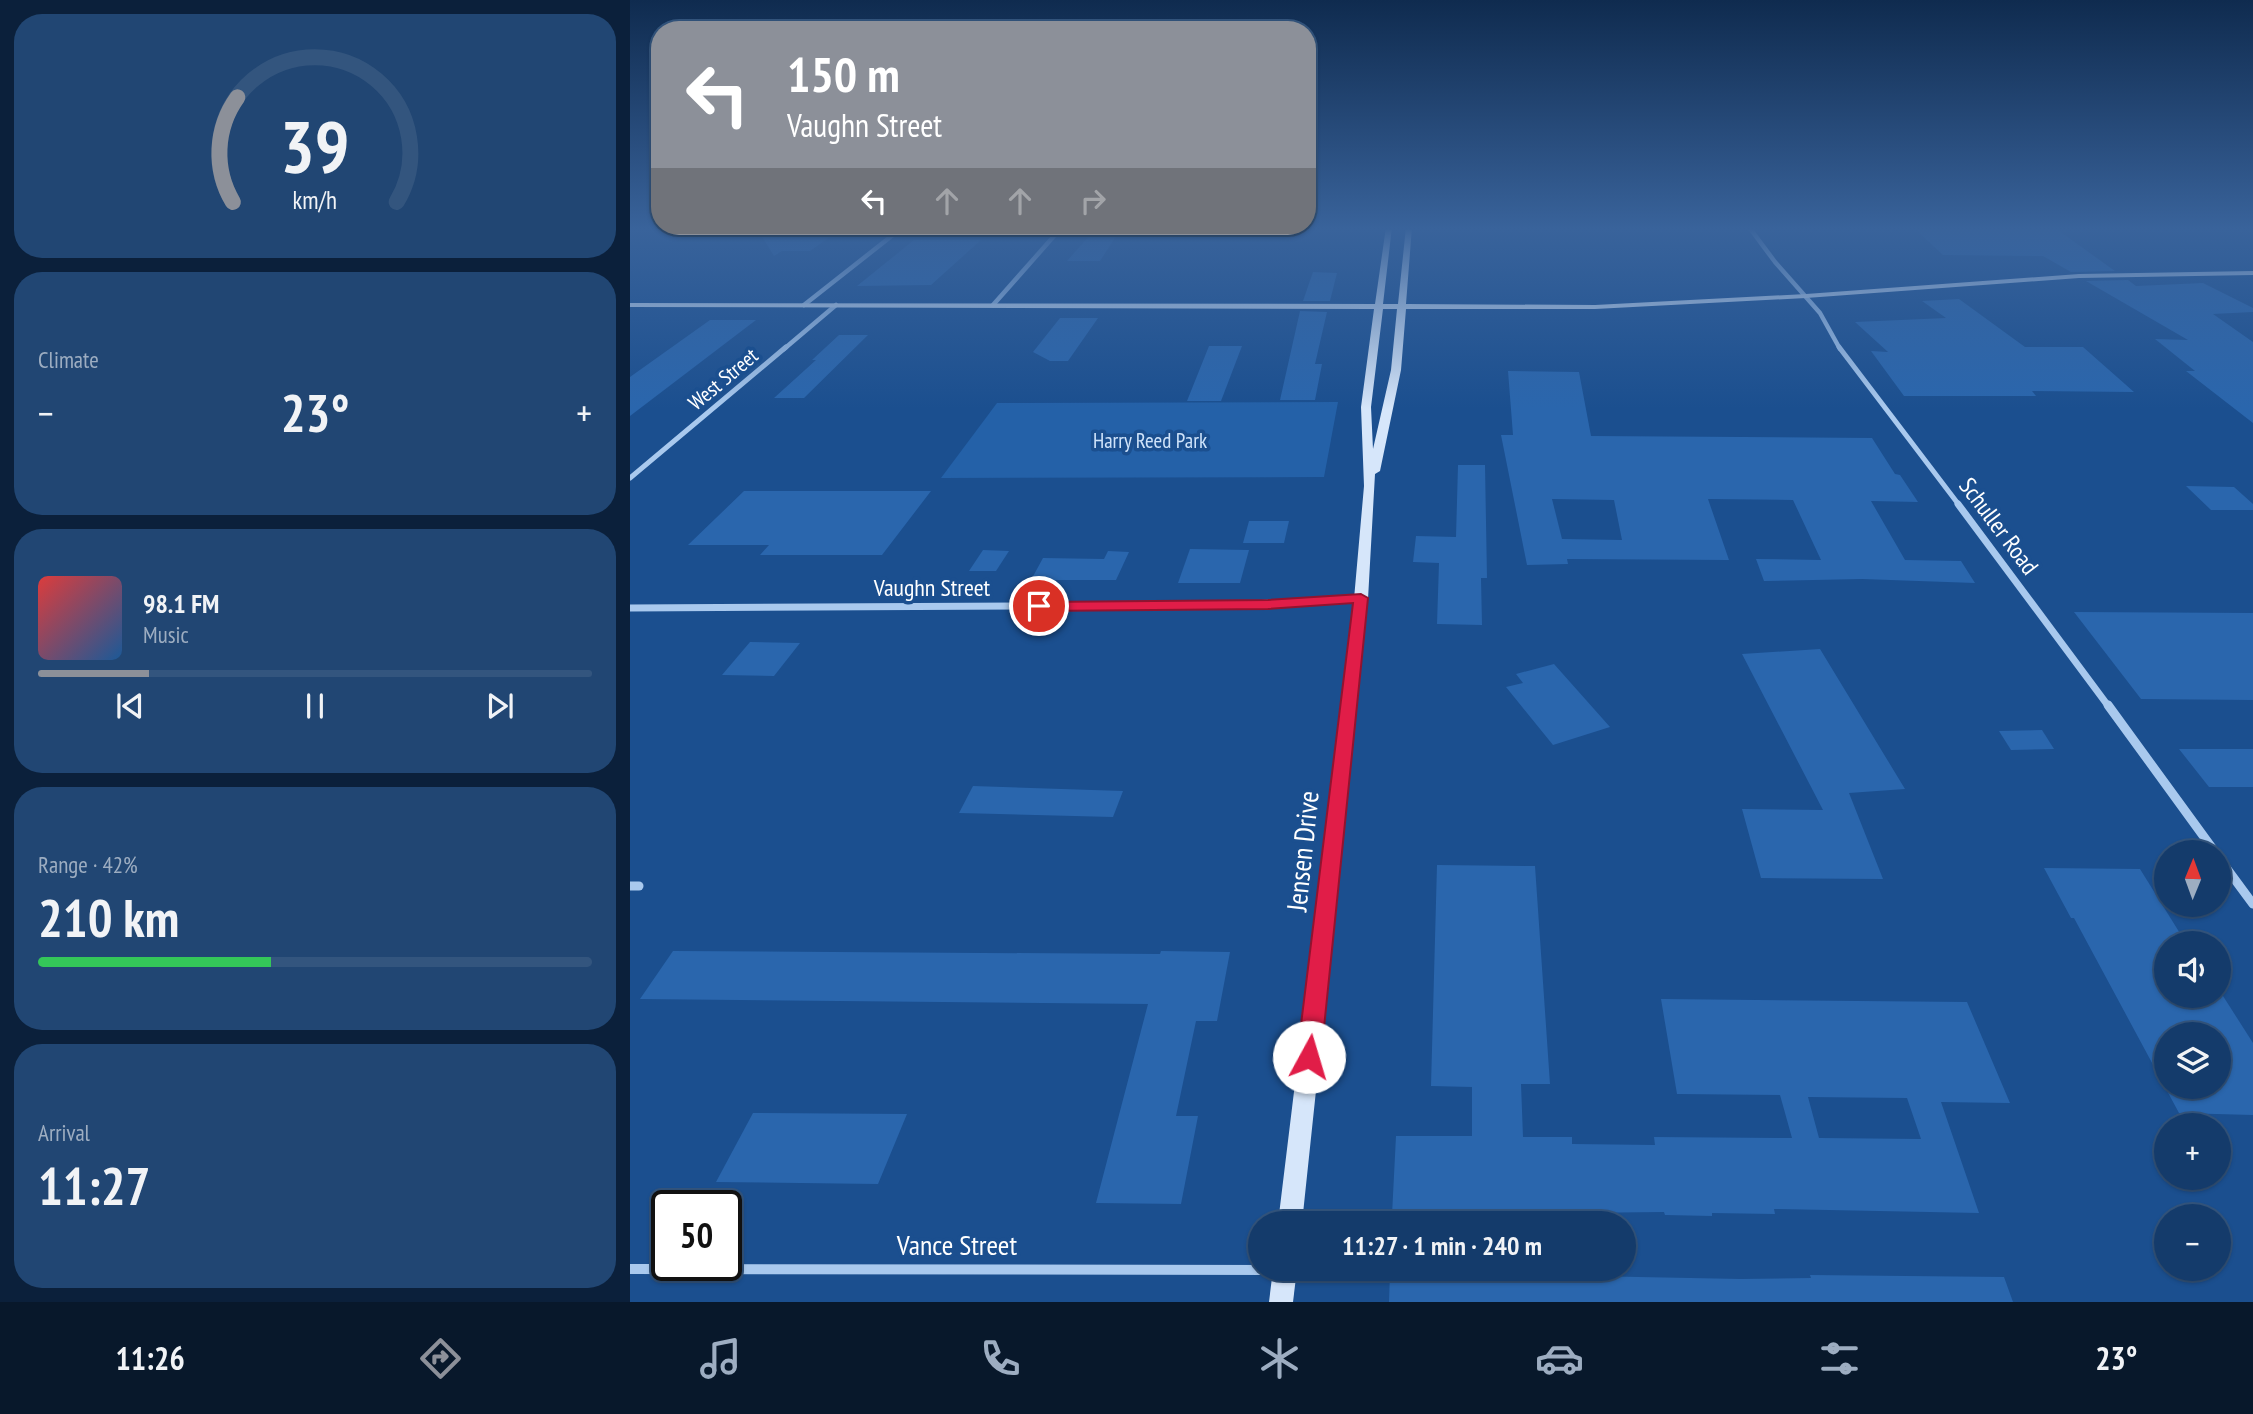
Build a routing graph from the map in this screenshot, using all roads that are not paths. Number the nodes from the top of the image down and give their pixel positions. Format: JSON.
{"nodes":[{"id":1,"x":825,"y":288,"type":"edge"},
{"id":2,"x":1007,"y":288,"type":"edge"},
{"id":3,"x":1381,"y":288,"type":"edge"},
{"id":4,"x":1402,"y":288,"type":"edge"},
{"id":5,"x":1816,"y":288,"type":"edge"},
{"id":6,"x":1922,"y":288,"type":"edge"},
{"id":7,"x":1799,"y":289,"type":"junction"},
{"id":8,"x":814,"y":296,"type":"junction"},
{"id":9,"x":1000,"y":296,"type":"junction"},
{"id":10,"x":1806,"y":296,"type":"junction"},
{"id":11,"x":630,"y":297,"type":"edge"},
{"id":12,"x":1131,"y":297,"type":"junction"},
{"id":13,"x":1647,"y":301,"type":"junction"},
{"id":14,"x":1379,"y":302,"type":"junction"},
{"id":15,"x":1401,"y":302,"type":"junction"},
{"id":16,"x":630,"y":305,"type":"edge"},
{"id":17,"x":804,"y":305,"type":"junction"},
{"id":18,"x":836,"y":305,"type":"junction"},
{"id":19,"x":993,"y":305,"type":"junction"},
{"id":20,"x":1125,"y":305,"type":"junction"},
{"id":21,"x":630,"y":478,"type":"edge"},
{"id":22,"x":1370,"y":486,"type":"junction"},
{"id":23,"x":1361,"y":598,"type":"junction"},
{"id":24,"x":630,"y":608,"type":"edge"},
{"id":25,"x":2206,"y":840,"type":"edge"},
{"id":26,"x":2231,"y":874,"type":"edge"},
{"id":27,"x":2253,"y":904,"type":"edge"},
{"id":28,"x":1291,"y":1211,"type":"edge"},
{"id":29,"x":630,"y":1269,"type":"edge"},
{"id":30,"x":1248,"y":1269,"type":"edge"},
{"id":31,"x":1284,"y":1281,"type":"edge"},
{"id":32,"x":1281,"y":1302,"type":"edge"}],
"edges":[{"from":1,"to":8,"type":"street"},
{"from":2,"to":9,"type":"street"},
{"from":3,"to":14,"type":"main road","name":"Jensen Drive"},
{"from":4,"to":15,"type":"main road","name":"Jensen Drive"},
{"from":5,"to":7,"type":"main road"},
{"from":6,"to":10,"type":"main road"},
{"from":7,"to":10,"type":"street","name":"Schuller Road"},
{"from":7,"to":13,"type":"main road"},
{"from":8,"to":9,"type":"main road"},
{"from":8,"to":11,"type":"main road"},
{"from":8,"to":17,"type":"street"},
{"from":9,"to":12,"type":"main road"},
{"from":9,"to":19,"type":"street"},
{"from":10,"to":13,"type":"main road"},
{"from":10,"to":25,"type":"street","name":"Schuller Road"},
{"from":12,"to":14,"type":"main road"},
{"from":12,"to":20,"type":"main road"},
{"from":13,"to":15,"type":"main road"},
{"from":14,"to":15,"type":"main road"},
{"from":14,"to":20,"type":"main road"},
{"from":14,"to":22,"type":"main road","name":"Jensen Drive"},
{"from":15,"to":22,"type":"main road","name":"Jensen Drive"},
{"from":16,"to":17,"type":"main road"},
{"from":17,"to":18,"type":"main road"},
{"from":18,"to":19,"type":"main road"},
{"from":18,"to":21,"type":"street","name":"West Street"},
{"from":19,"to":20,"type":"main road"},
{"from":22,"to":23,"type":"main road","name":"Jensen Drive"},
{"from":23,"to":24,"type":"street","name":"Vaughn Street"},
{"from":23,"to":28,"type":"main road","name":"Jensen Drive"},
{"from":26,"to":27,"type":"street"},
{"from":29,"to":30,"type":"street","name":"Vance Street"},
{"from":31,"to":32,"type":"main road"}]}
